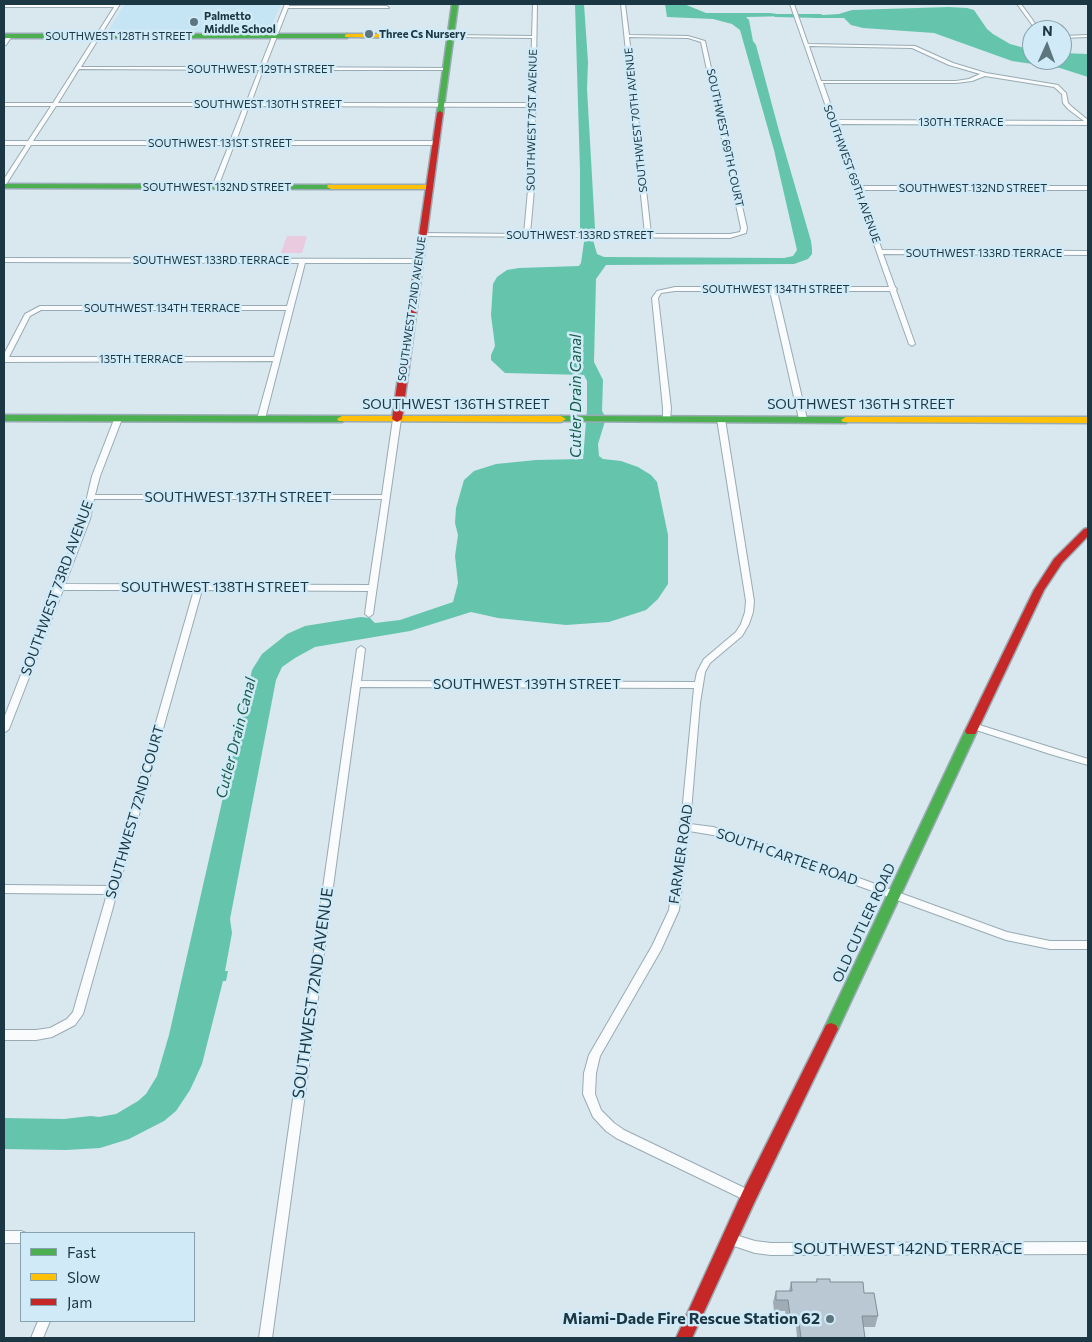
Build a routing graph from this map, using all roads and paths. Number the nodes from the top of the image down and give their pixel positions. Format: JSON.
{"nodes":[{"id":1,"x":455,"y":4,"type":"edge"},
{"id":2,"x":535,"y":4,"type":"edge"},
{"id":3,"x":623,"y":4,"type":"edge"},
{"id":4,"x":792,"y":4,"type":"edge"},
{"id":5,"x":1019,"y":4,"type":"edge"},
{"id":6,"x":117,"y":5,"type":"edge"},
{"id":7,"x":286,"y":5,"type":"edge"},
{"id":8,"x":4,"y":6,"type":"edge"},
{"id":9,"x":387,"y":7,"type":"dead end"},
{"id":10,"x":1031,"y":20,"type":"edge"},
{"id":11,"x":98,"y":36,"type":"junction"},
{"id":12,"x":274,"y":36,"type":"junction"},
{"id":13,"x":451,"y":36,"type":"junction"},
{"id":14,"x":627,"y":36,"type":"junction"},
{"id":15,"x":1088,"y":36,"type":"edge"},
{"id":16,"x":534,"y":37,"type":"junction"},
{"id":17,"x":1072,"y":37,"type":"edge"},
{"id":18,"x":6,"y":39,"type":"edge"},
{"id":19,"x":806,"y":45,"type":"junction"},
{"id":20,"x":77,"y":68,"type":"junction"},
{"id":21,"x":262,"y":69,"type":"junction"},
{"id":22,"x":446,"y":69,"type":"junction"},
{"id":23,"x":985,"y":74,"type":"junction"},
{"id":24,"x":819,"y":82,"type":"junction"},
{"id":25,"x":4,"y":104,"type":"edge"},
{"id":26,"x":54,"y":104,"type":"junction"},
{"id":27,"x":248,"y":104,"type":"junction"},
{"id":28,"x":441,"y":104,"type":"junction"},
{"id":29,"x":533,"y":105,"type":"junction"},
{"id":30,"x":834,"y":122,"type":"junction"},
{"id":31,"x":1088,"y":122,"type":"edge"},
{"id":32,"x":4,"y":143,"type":"edge"},
{"id":33,"x":29,"y":143,"type":"junction"},
{"id":34,"x":232,"y":143,"type":"junction"},
{"id":35,"x":436,"y":143,"type":"junction"},
{"id":36,"x":4,"y":185,"type":"edge"},
{"id":37,"x":215,"y":187,"type":"junction"},
{"id":38,"x":429,"y":187,"type":"junction"},
{"id":39,"x":858,"y":188,"type":"junction"},
{"id":40,"x":1088,"y":188,"type":"edge"},
{"id":41,"x":422,"y":235,"type":"junction"},
{"id":42,"x":648,"y":235,"type":"junction"},
{"id":43,"x":738,"y":235,"type":"joint"},
{"id":44,"x":527,"y":236,"type":"junction"},
{"id":45,"x":880,"y":252,"type":"junction"},
{"id":46,"x":1088,"y":253,"type":"edge"},
{"id":47,"x":4,"y":260,"type":"edge"},
{"id":48,"x":302,"y":260,"type":"junction"},
{"id":49,"x":418,"y":261,"type":"junction"},
{"id":50,"x":773,"y":289,"type":"junction"},
{"id":51,"x":894,"y":289,"type":"junction"},
{"id":52,"x":290,"y":308,"type":"junction"},
{"id":53,"x":912,"y":344,"type":"dead end"},
{"id":54,"x":276,"y":359,"type":"junction"},
{"id":55,"x":4,"y":360,"type":"edge"},
{"id":56,"x":4,"y":418,"type":"edge"},
{"id":57,"x":118,"y":418,"type":"junction"},
{"id":58,"x":261,"y":419,"type":"junction"},
{"id":59,"x":397,"y":419,"type":"junction"},
{"id":60,"x":666,"y":419,"type":"junction"},
{"id":61,"x":721,"y":419,"type":"junction"},
{"id":62,"x":803,"y":419,"type":"junction"},
{"id":63,"x":1088,"y":420,"type":"edge"},
{"id":64,"x":91,"y":497,"type":"junction"},
{"id":65,"x":385,"y":497,"type":"junction"},
{"id":66,"x":1088,"y":531,"type":"edge"},
{"id":67,"x":59,"y":586,"type":"junction"},
{"id":68,"x":199,"y":587,"type":"junction"},
{"id":69,"x":372,"y":588,"type":"junction"},
{"id":70,"x":369,"y":614,"type":"dead end"},
{"id":71,"x":361,"y":649,"type":"dead end"},
{"id":72,"x":356,"y":684,"type":"junction"},
{"id":73,"x":698,"y":685,"type":"junction"},
{"id":74,"x":973,"y":726,"type":"junction"},
{"id":75,"x":4,"y":728,"type":"edge"},
{"id":76,"x":1088,"y":762,"type":"edge"},
{"id":77,"x":685,"y":827,"type":"junction"},
{"id":78,"x":4,"y":889,"type":"edge"},
{"id":79,"x":114,"y":890,"type":"junction"},
{"id":80,"x":893,"y":895,"type":"junction"},
{"id":81,"x":1088,"y":946,"type":"edge"},
{"id":82,"x":4,"y":1035,"type":"edge"},
{"id":83,"x":749,"y":1196,"type":"junction"},
{"id":84,"x":4,"y":1237,"type":"edge"},
{"id":85,"x":20,"y":1237,"type":"edge"},
{"id":86,"x":729,"y":1239,"type":"junction"},
{"id":87,"x":1088,"y":1248,"type":"edge"},
{"id":88,"x":44,"y":1322,"type":"edge"},
{"id":89,"x":37,"y":1338,"type":"edge"},
{"id":90,"x":265,"y":1338,"type":"edge"},
{"id":91,"x":684,"y":1338,"type":"edge"}],
"edges":[{"from":1,"to":13,"type":"street","name":"SOUTHWEST 72ND AVENUE"},
{"from":2,"to":16,"type":"street","name":"SOUTHWEST 71ST AVENUE"},
{"from":3,"to":14,"type":"street","name":"SOUTHWEST 70TH AVENUE"},
{"from":4,"to":19,"type":"street","name":"SOUTHWEST 69TH AVENUE"},
{"from":5,"to":10,"type":"street"},
{"from":6,"to":8,"type":"street"},
{"from":6,"to":11,"type":"street"},
{"from":7,"to":9,"type":"street"},
{"from":7,"to":12,"type":"street"},
{"from":11,"to":12,"type":"street","name":"SOUTHWEST 128TH STREET"},
{"from":11,"to":18,"type":"street","name":"SOUTHWEST 128TH STREET"},
{"from":11,"to":20,"type":"street"},
{"from":12,"to":13,"type":"street","name":"SOUTHWEST 128TH STREET"},
{"from":12,"to":21,"type":"street"},
{"from":13,"to":16,"type":"street","name":"SOUTHWEST 128TH STREET"},
{"from":13,"to":22,"type":"street","name":"SOUTHWEST 72ND AVENUE"},
{"from":14,"to":42,"type":"street","name":"SOUTHWEST 70TH AVENUE"},
{"from":14,"to":43,"type":"street","name":"SOUTHWEST 69TH COURT"},
{"from":15,"to":17,"type":"street"},
{"from":16,"to":29,"type":"street","name":"SOUTHWEST 71ST AVENUE"},
{"from":19,"to":23,"type":"street"},
{"from":19,"to":24,"type":"street","name":"SOUTHWEST 69TH AVENUE"},
{"from":20,"to":21,"type":"street","name":"SOUTHWEST 129TH STREET"},
{"from":20,"to":26,"type":"street"},
{"from":21,"to":22,"type":"street","name":"SOUTHWEST 129TH STREET"},
{"from":21,"to":27,"type":"street"},
{"from":22,"to":28,"type":"street","name":"SOUTHWEST 72ND AVENUE"},
{"from":23,"to":24,"type":"street"},
{"from":23,"to":31,"type":"street"},
{"from":24,"to":30,"type":"street","name":"SOUTHWEST 69TH AVENUE"},
{"from":25,"to":26,"type":"street","name":"SOUTHWEST 130TH STREET"},
{"from":26,"to":27,"type":"street","name":"SOUTHWEST 130TH STREET"},
{"from":26,"to":33,"type":"street"},
{"from":27,"to":28,"type":"street","name":"SOUTHWEST 130TH STREET"},
{"from":27,"to":34,"type":"street"},
{"from":28,"to":29,"type":"street","name":"SOUTHWEST 130TH STREET"},
{"from":28,"to":35,"type":"street","name":"SOUTHWEST 72ND AVENUE"},
{"from":29,"to":44,"type":"street","name":"SOUTHWEST 71ST AVENUE"},
{"from":30,"to":31,"type":"street","name":"130TH TERRACE"},
{"from":30,"to":39,"type":"street","name":"SOUTHWEST 69TH AVENUE"},
{"from":32,"to":33,"type":"street","name":"SOUTHWEST 131ST STREET"},
{"from":33,"to":34,"type":"street","name":"SOUTHWEST 131ST STREET"},
{"from":33,"to":36,"type":"street"},
{"from":34,"to":35,"type":"street","name":"SOUTHWEST 131ST STREET"},
{"from":34,"to":37,"type":"street"},
{"from":35,"to":38,"type":"street","name":"SOUTHWEST 72ND AVENUE"},
{"from":36,"to":37,"type":"street","name":"SOUTHWEST 132ND STREET"},
{"from":37,"to":38,"type":"street","name":"SOUTHWEST 132ND STREET"},
{"from":38,"to":41,"type":"street","name":"SOUTHWEST 72ND AVENUE"},
{"from":39,"to":40,"type":"street","name":"SOUTHWEST 132ND STREET"},
{"from":39,"to":45,"type":"street","name":"SOUTHWEST 69TH AVENUE"},
{"from":41,"to":44,"type":"street","name":"SOUTHWEST 133RD STREET"},
{"from":41,"to":49,"type":"street","name":"SOUTHWEST 72ND AVENUE"},
{"from":42,"to":43,"type":"street","name":"SOUTHWEST 133RD STREET"},
{"from":42,"to":44,"type":"street","name":"SOUTHWEST 133RD STREET"},
{"from":45,"to":46,"type":"street","name":"SOUTHWEST 133RD TERRACE"},
{"from":45,"to":51,"type":"street","name":"SOUTHWEST 69TH AVENUE"},
{"from":47,"to":48,"type":"street","name":"SOUTHWEST 133RD TERRACE"},
{"from":48,"to":49,"type":"street","name":"SOUTHWEST 133RD TERRACE"},
{"from":48,"to":52,"type":"street"},
{"from":49,"to":59,"type":"street","name":"SOUTHWEST 72ND AVENUE"},
{"from":50,"to":51,"type":"street","name":"SOUTHWEST 134TH STREET"},
{"from":50,"to":60,"type":"street","name":"SOUTHWEST 134TH STREET"},
{"from":50,"to":62,"type":"street"},
{"from":51,"to":53,"type":"street","name":"SOUTHWEST 69TH AVENUE"},
{"from":52,"to":54,"type":"street"},
{"from":52,"to":55,"type":"street","name":"SOUTHWEST 134TH TERRACE"},
{"from":54,"to":55,"type":"street","name":"135TH TERRACE"},
{"from":54,"to":58,"type":"street"},
{"from":56,"to":57,"type":"street","name":"SOUTHWEST 136TH STREET"},
{"from":57,"to":58,"type":"street","name":"SOUTHWEST 136TH STREET"},
{"from":57,"to":64,"type":"street","name":"SOUTHWEST 73RD AVENUE"},
{"from":58,"to":59,"type":"street","name":"SOUTHWEST 136TH STREET"},
{"from":59,"to":60,"type":"street","name":"SOUTHWEST 136TH STREET"},
{"from":59,"to":65,"type":"street","name":"SOUTHWEST 72ND AVENUE"},
{"from":60,"to":61,"type":"street","name":"SOUTHWEST 136TH STREET"},
{"from":61,"to":62,"type":"street","name":"SOUTHWEST 136TH STREET"},
{"from":61,"to":73,"type":"street","name":"FARMER ROAD"},
{"from":62,"to":63,"type":"street","name":"SOUTHWEST 136TH STREET"},
{"from":64,"to":65,"type":"street","name":"SOUTHWEST 137TH STREET"},
{"from":64,"to":67,"type":"street","name":"SOUTHWEST 73RD AVENUE"},
{"from":65,"to":69,"type":"street","name":"SOUTHWEST 72ND AVENUE"},
{"from":66,"to":74,"type":"street","name":"OLD CUTLER ROAD"},
{"from":67,"to":68,"type":"street","name":"SOUTHWEST 138TH STREET"},
{"from":67,"to":75,"type":"street","name":"SOUTHWEST 73RD AVENUE"},
{"from":68,"to":69,"type":"street","name":"SOUTHWEST 138TH STREET"},
{"from":68,"to":79,"type":"street","name":"SOUTHWEST 72ND COURT"},
{"from":69,"to":70,"type":"street","name":"SOUTHWEST 72ND AVENUE"},
{"from":71,"to":72,"type":"street","name":"SOUTHWEST 72ND AVENUE"},
{"from":72,"to":73,"type":"street","name":"SOUTHWEST 139TH STREET"},
{"from":72,"to":90,"type":"street","name":"SOUTHWEST 72ND AVENUE"},
{"from":73,"to":77,"type":"street","name":"FARMER ROAD"},
{"from":74,"to":76,"type":"street"},
{"from":74,"to":80,"type":"street","name":"OLD CUTLER ROAD"},
{"from":77,"to":80,"type":"street","name":"SOUTH CARTEE ROAD"},
{"from":77,"to":83,"type":"street","name":"FARMER ROAD"},
{"from":78,"to":79,"type":"street"},
{"from":79,"to":82,"type":"street","name":"SOUTHWEST 72ND COURT"},
{"from":80,"to":81,"type":"street","name":"SOUTH CARTEE ROAD"},
{"from":80,"to":83,"type":"street","name":"OLD CUTLER ROAD"},
{"from":83,"to":86,"type":"street","name":"OLD CUTLER ROAD"},
{"from":84,"to":85,"type":"street"},
{"from":86,"to":87,"type":"street","name":"SOUTHWEST 142ND TERRACE"},
{"from":86,"to":91,"type":"street","name":"OLD CUTLER ROAD"},
{"from":88,"to":89,"type":"street"}]}
